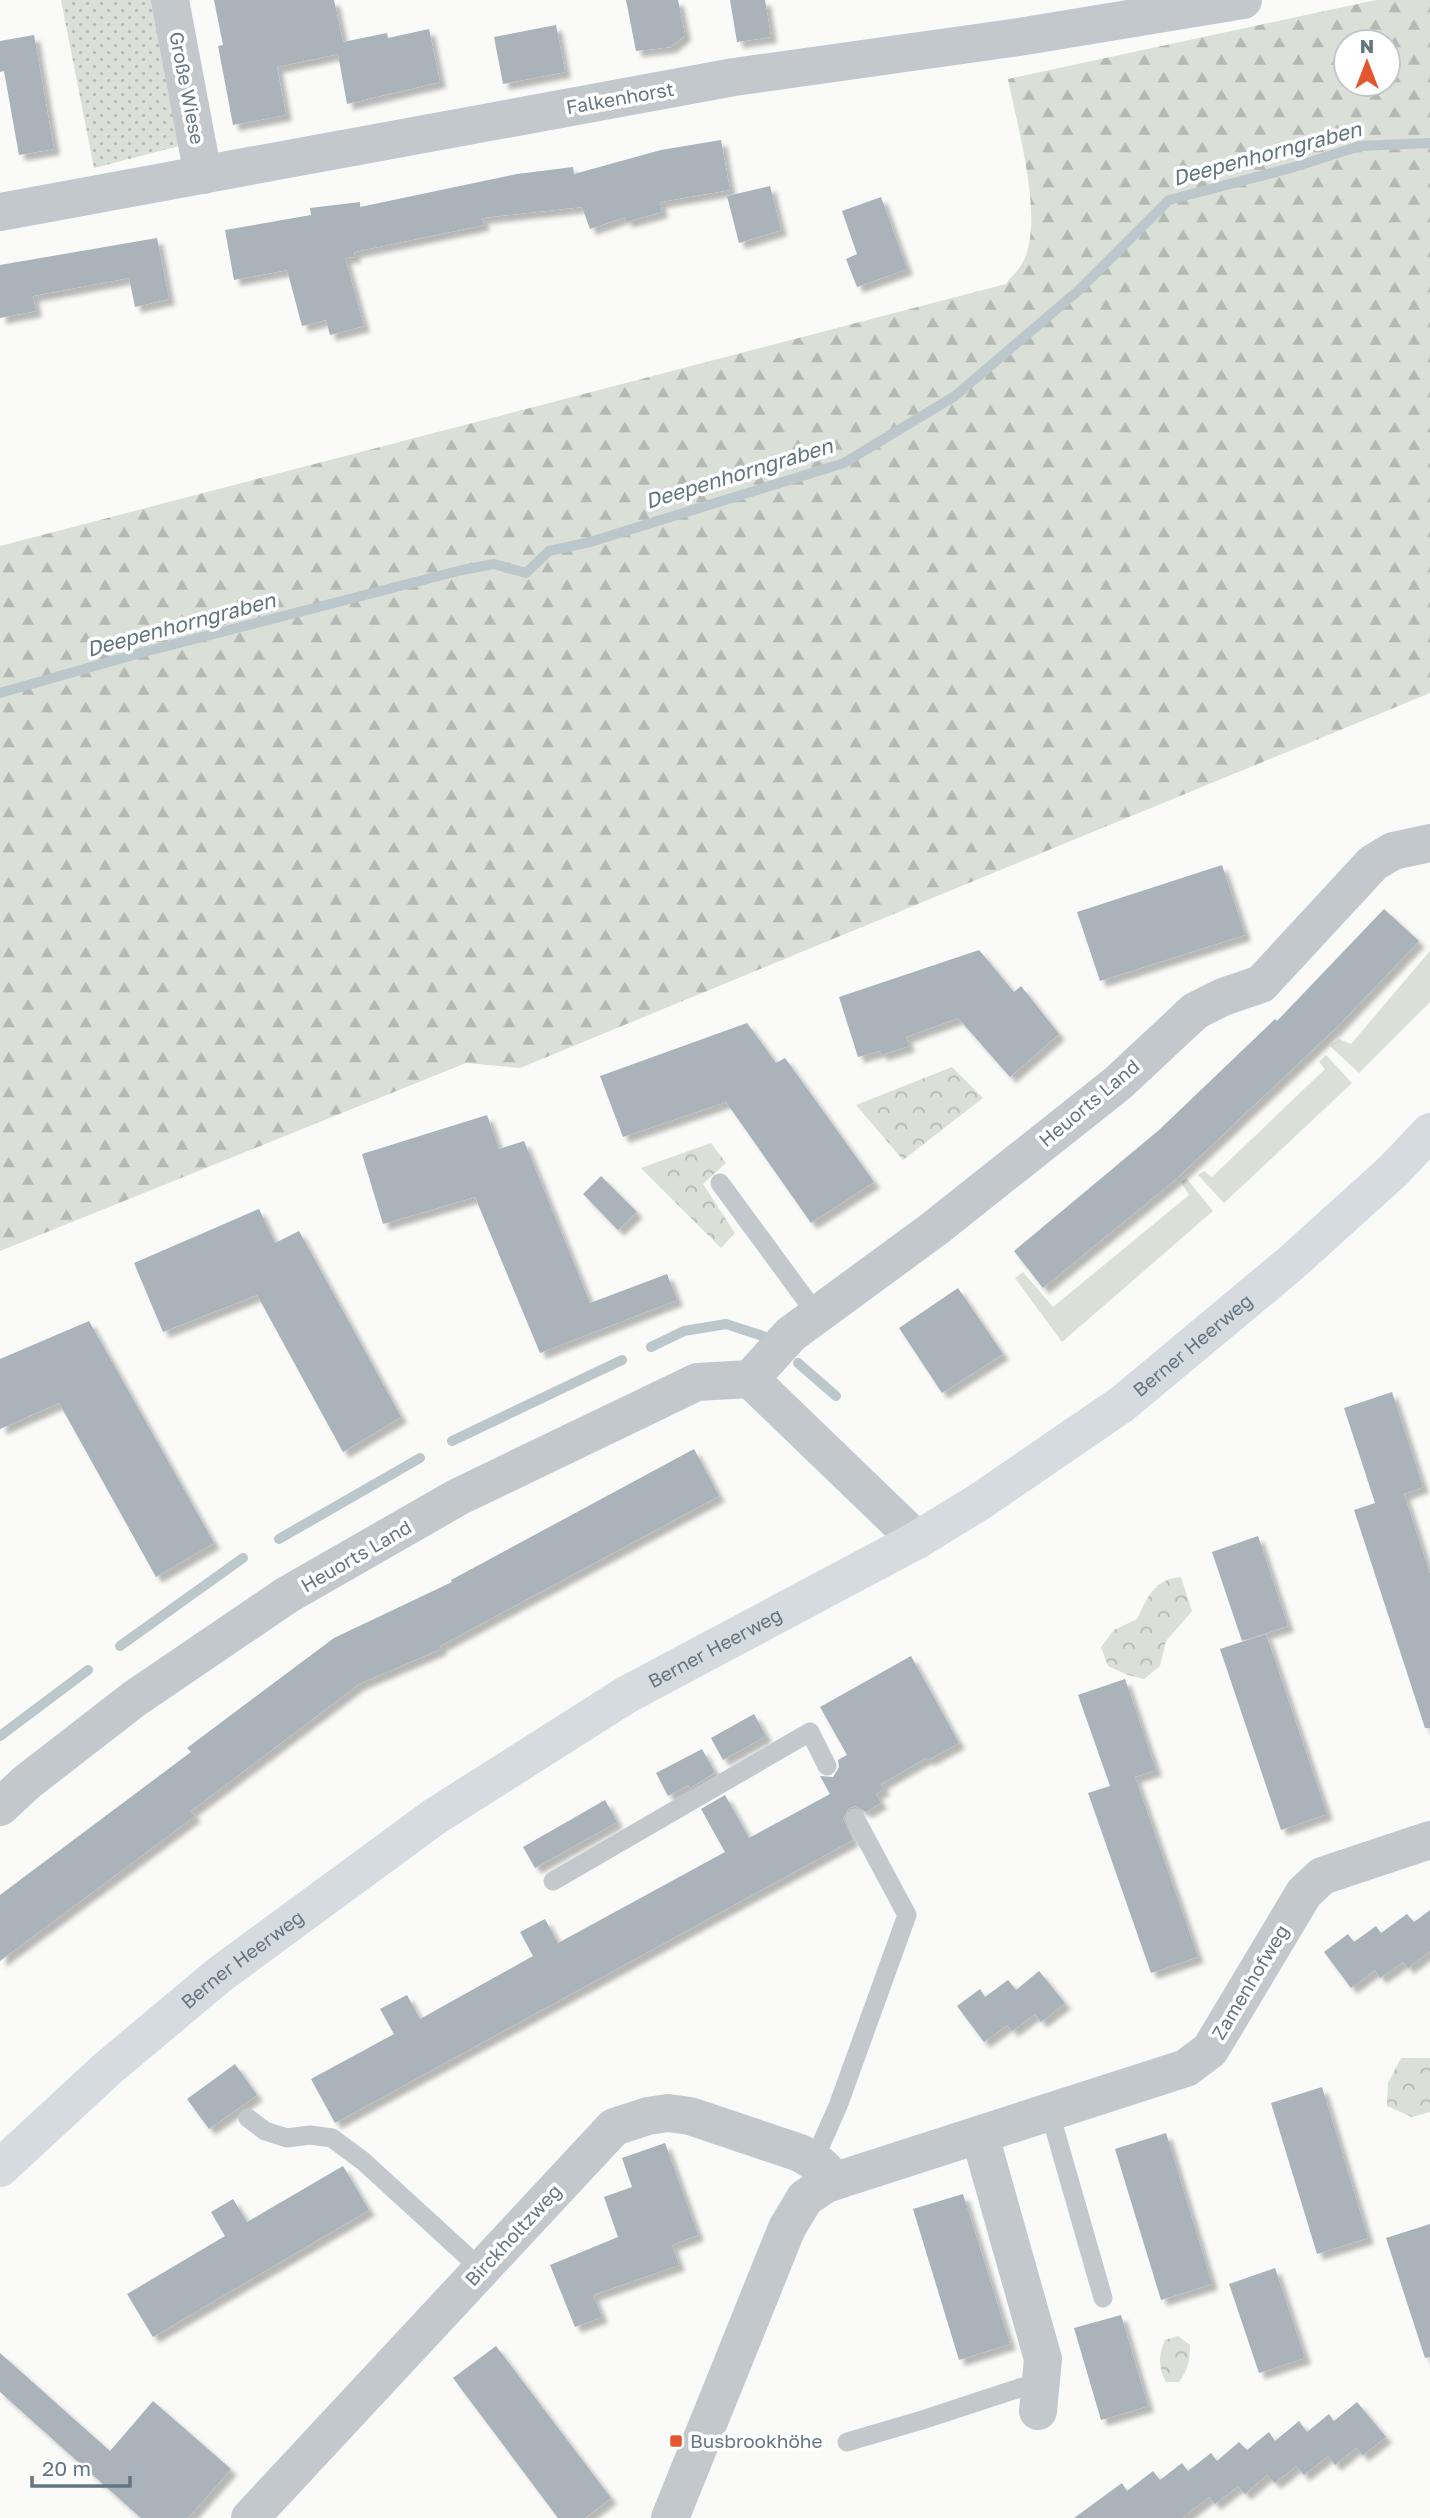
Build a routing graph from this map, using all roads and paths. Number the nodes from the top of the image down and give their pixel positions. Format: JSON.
{"nodes":[{"id":1,"x":170,"y":0,"type":"edge"},
{"id":2,"x":1243,"y":0,"type":"edge"},
{"id":3,"x":203,"y":175,"type":"junction"},
{"id":4,"x":0,"y":212,"type":"edge"},
{"id":5,"x":1430,"y":843,"type":"edge"},
{"id":6,"x":1430,"y":1132,"type":"edge"},
{"id":7,"x":720,"y":1183,"type":"dead end"},
{"id":8,"x":817,"y":1315,"type":"junction"},
{"id":9,"x":750,"y":1379,"type":"junction"},
{"id":10,"x":917,"y":1540,"type":"junction"},
{"id":11,"x":827,"y":1766,"type":"dead end"},
{"id":12,"x":0,"y":1807,"type":"edge"},
{"id":13,"x":855,"y":1818,"type":"dead end"},
{"id":14,"x":1430,"y":1840,"type":"edge"},
{"id":15,"x":553,"y":1881,"type":"dead end"},
{"id":16,"x":1049,"y":2113,"type":"junction"},
{"id":17,"x":248,"y":2118,"type":"dead end"},
{"id":18,"x":980,"y":2136,"type":"junction"},
{"id":19,"x":0,"y":2168,"type":"edge"},
{"id":20,"x":823,"y":2171,"type":"junction"},
{"id":21,"x":481,"y":2269,"type":"junction"},
{"id":22,"x":1103,"y":2298,"type":"dead end"},
{"id":23,"x":1039,"y":2396,"type":"joint"},
{"id":24,"x":847,"y":2442,"type":"dead end"},
{"id":25,"x":250,"y":2518,"type":"edge"},
{"id":26,"x":670,"y":2518,"type":"edge"}],
"edges":[{"from":1,"to":3,"type":"street","name":"Große Wiese"},
{"from":2,"to":3,"type":"street","name":"Falkenhorst"},
{"from":3,"to":4,"type":"street","name":"Falkenhorst"},
{"from":5,"to":8,"type":"street","name":"Heuorts Land"},
{"from":6,"to":10,"type":"main road","name":"Berner Heerweg"},
{"from":7,"to":8,"type":"lane"},
{"from":8,"to":9,"type":"street","name":"Heuorts Land"},
{"from":9,"to":10,"type":"street"},
{"from":9,"to":12,"type":"street","name":"Heuorts Land"},
{"from":10,"to":19,"type":"main road","name":"Berner Heerweg"},
{"from":11,"to":15,"type":"lane"},
{"from":13,"to":20,"type":"lane"},
{"from":14,"to":16,"type":"street","name":"Zamenhofweg"},
{"from":16,"to":18,"type":"street","name":"Zamenhofweg"},
{"from":16,"to":22,"type":"lane"},
{"from":17,"to":21,"type":"lane"},
{"from":18,"to":20,"type":"street","name":"Zamenhofweg"},
{"from":18,"to":23,"type":"street"},
{"from":20,"to":21,"type":"street","name":"Birckholtzweg"},
{"from":20,"to":26,"type":"street"},
{"from":21,"to":25,"type":"street","name":"Birckholtzweg"},
{"from":23,"to":24,"type":"lane"}]}
